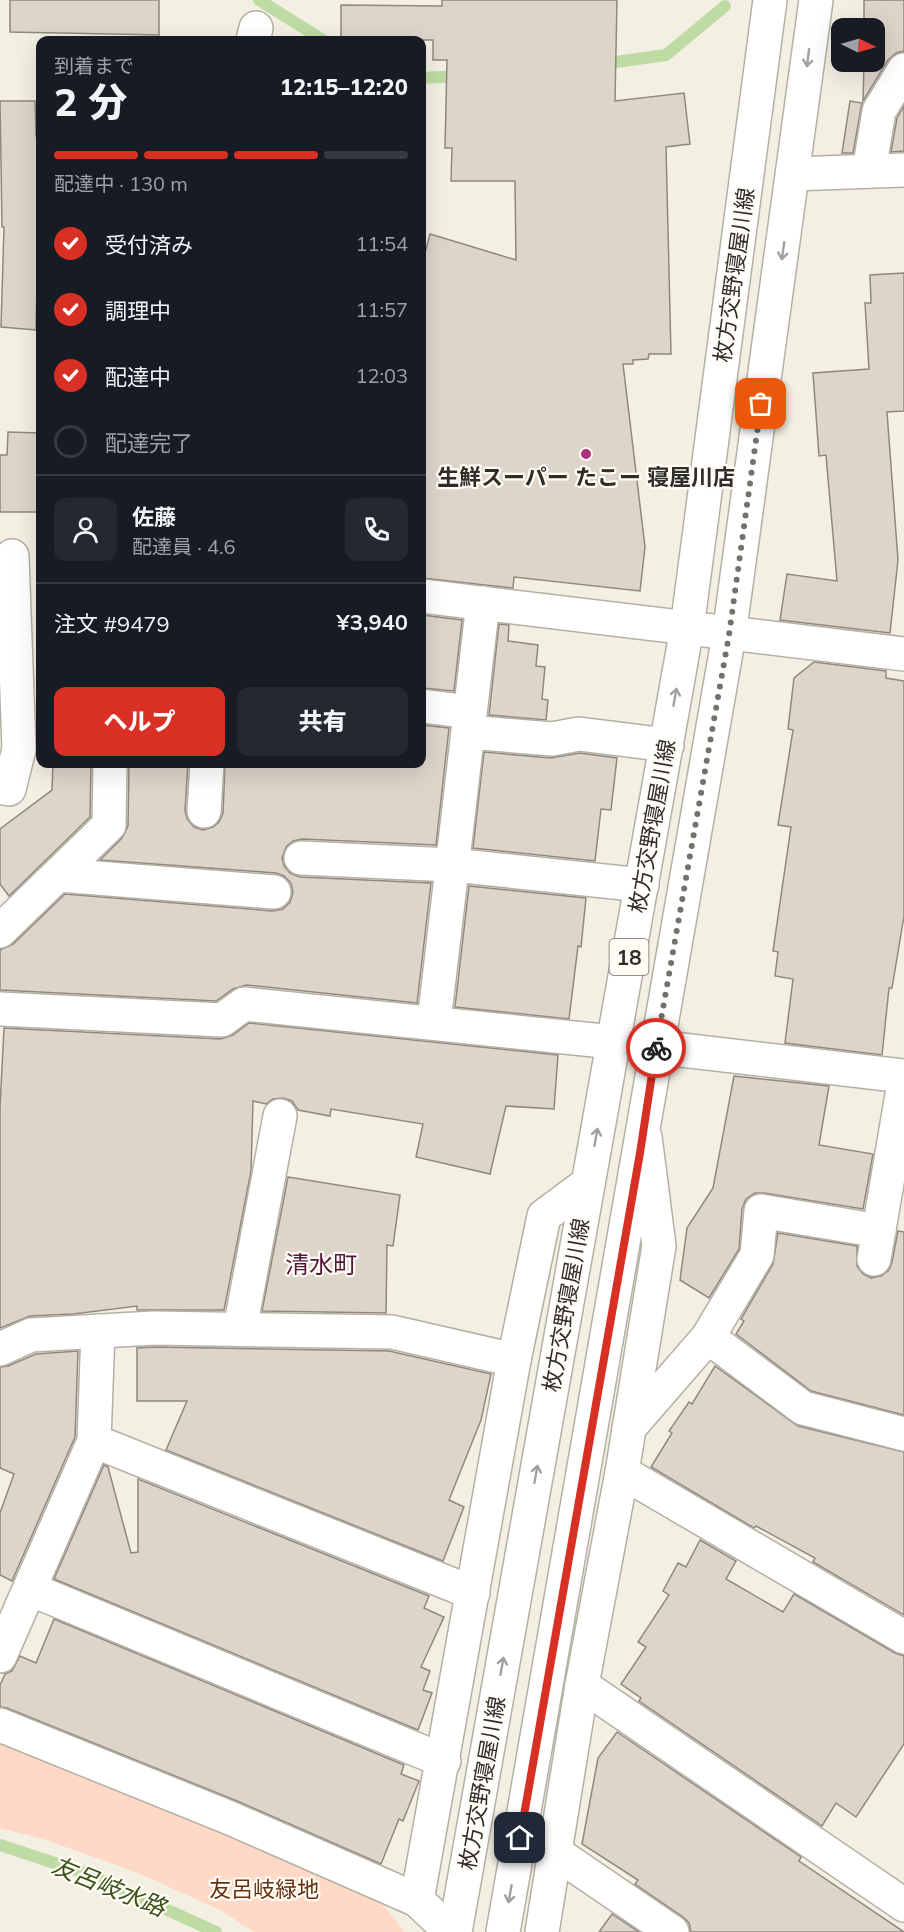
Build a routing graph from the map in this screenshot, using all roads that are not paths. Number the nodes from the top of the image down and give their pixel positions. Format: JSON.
{"nodes":[{"id":1,"x":770,"y":0,"type":"edge"},
{"id":2,"x":816,"y":0,"type":"edge"},
{"id":3,"x":904,"y":70,"type":"edge"},
{"id":4,"x":904,"y":170,"type":"edge"},
{"id":5,"x":869,"y":171,"type":"junction"},
{"id":6,"x":793,"y":174,"type":"junction"},
{"id":7,"x":18,"y":556,"type":"edge"},
{"id":8,"x":426,"y":596,"type":"edge"},
{"id":9,"x":483,"y":603,"type":"junction"},
{"id":10,"x":687,"y":628,"type":"junction"},
{"id":11,"x":729,"y":635,"type":"junction"},
{"id":12,"x":904,"y":654,"type":"edge"},
{"id":13,"x":426,"y":707,"type":"edge"},
{"id":14,"x":469,"y":722,"type":"junction"},
{"id":15,"x":667,"y":745,"type":"junction"},
{"id":16,"x":110,"y":768,"type":"edge"},
{"id":17,"x":207,"y":768,"type":"edge"},
{"id":18,"x":0,"y":787,"type":"edge"},
{"id":19,"x":204,"y":811,"type":"dead end"},
{"id":20,"x":301,"y":858,"type":"dead end"},
{"id":21,"x":453,"y":865,"type":"junction"},
{"id":22,"x":58,"y":875,"type":"junction"},
{"id":23,"x":642,"y":885,"type":"junction"},
{"id":24,"x":274,"y":892,"type":"dead end"},
{"id":25,"x":0,"y":931,"type":"edge"},
{"id":26,"x":0,"y":1009,"type":"edge"},
{"id":27,"x":434,"y":1022,"type":"junction"},
{"id":28,"x":613,"y":1042,"type":"junction"},
{"id":29,"x":656,"y":1047,"type":"junction"},
{"id":30,"x":904,"y":1076,"type":"edge"},
{"id":31,"x":904,"y":1083,"type":"edge"},
{"id":32,"x":280,"y":1116,"type":"dead end"},
{"id":33,"x":644,"y":1130,"type":"junction"},
{"id":34,"x":587,"y":1184,"type":"junction"},
{"id":35,"x":240,"y":1329,"type":"junction"},
{"id":36,"x":98,"y":1331,"type":"junction"},
{"id":37,"x":708,"y":1337,"type":"junction"},
{"id":38,"x":0,"y":1349,"type":"edge"},
{"id":39,"x":514,"y":1360,"type":"junction"},
{"id":40,"x":629,"y":1428,"type":"junction"},
{"id":41,"x":904,"y":1434,"type":"edge"},
{"id":42,"x":94,"y":1441,"type":"junction"},
{"id":43,"x":622,"y":1472,"type":"junction"},
{"id":44,"x":30,"y":1589,"type":"junction"},
{"id":45,"x":473,"y":1593,"type":"junction"},
{"id":46,"x":904,"y":1637,"type":"edge"},
{"id":47,"x":0,"y":1656,"type":"edge"},
{"id":48,"x":582,"y":1685,"type":"junction"},
{"id":49,"x":0,"y":1725,"type":"edge"},
{"id":50,"x":444,"y":1761,"type":"junction"},
{"id":51,"x":556,"y":1852,"type":"junction"},
{"id":52,"x":417,"y":1900,"type":"junction"},
{"id":53,"x":904,"y":1905,"type":"edge"},
{"id":54,"x":455,"y":1924,"type":"edge"},
{"id":55,"x":503,"y":1932,"type":"edge"},
{"id":56,"x":542,"y":1932,"type":"edge"},
{"id":57,"x":672,"y":1932,"type":"edge"}],
"edges":[{"from":1,"to":10,"type":"street","name":"枚方交野寝屋川線","number":"18"},
{"from":2,"to":6,"type":"street","name":"枚方交野寝屋川線","number":"18","one_way":true},
{"from":3,"to":5,"type":"street"},
{"from":4,"to":5,"type":"street"},
{"from":5,"to":6,"type":"street"},
{"from":6,"to":11,"type":"street","name":"枚方交野寝屋川線","number":"18","one_way":true},
{"from":7,"to":18,"type":"street"},
{"from":8,"to":9,"type":"street"},
{"from":9,"to":10,"type":"street"},
{"from":9,"to":14,"type":"street"},
{"from":10,"to":11,"type":"street"},
{"from":15,"to":10,"type":"street","name":"枚方交野寝屋川線","number":"18","one_way":true},
{"from":11,"to":12,"type":"street"},
{"from":11,"to":29,"type":"street","name":"枚方交野寝屋川線","number":"18"},
{"from":13,"to":14,"type":"street"},
{"from":14,"to":15,"type":"street"},
{"from":14,"to":21,"type":"street"},
{"from":15,"to":23,"type":"street","name":"枚方交野寝屋川線","number":"18"},
{"from":16,"to":22,"type":"street"},
{"from":17,"to":19,"type":"street"},
{"from":20,"to":21,"type":"street"},
{"from":21,"to":23,"type":"street"},
{"from":21,"to":27,"type":"street"},
{"from":22,"to":24,"type":"street"},
{"from":22,"to":25,"type":"street"},
{"from":23,"to":28,"type":"street","name":"枚方交野寝屋川線","number":"18"},
{"from":26,"to":27,"type":"street"},
{"from":27,"to":28,"type":"street"},
{"from":34,"to":28,"type":"street","name":"枚方交野寝屋川線","number":"18","one_way":true},
{"from":29,"to":30,"type":"street"},
{"from":29,"to":33,"type":"street","name":"枚方交野寝屋川線","number":"18"},
{"from":31,"to":37,"type":"street"},
{"from":32,"to":35,"type":"street"},
{"from":33,"to":40,"type":"street"},
{"from":33,"to":55,"type":"street","name":"枚方交野寝屋川線","number":"18","one_way":true},
{"from":34,"to":39,"type":"street"},
{"from":54,"to":34,"type":"street","name":"枚方交野寝屋川線","number":"18","one_way":true},
{"from":35,"to":36,"type":"street"},
{"from":35,"to":39,"type":"street"},
{"from":36,"to":38,"type":"street"},
{"from":36,"to":42,"type":"street"},
{"from":37,"to":40,"type":"street"},
{"from":37,"to":41,"type":"street"},
{"from":39,"to":45,"type":"street"},
{"from":40,"to":43,"type":"street"},
{"from":42,"to":44,"type":"street"},
{"from":42,"to":45,"type":"street"},
{"from":43,"to":46,"type":"street"},
{"from":43,"to":48,"type":"street"},
{"from":44,"to":47,"type":"street"},
{"from":44,"to":50,"type":"street"},
{"from":45,"to":50,"type":"street"},
{"from":48,"to":51,"type":"street"},
{"from":48,"to":53,"type":"street"},
{"from":49,"to":52,"type":"street"},
{"from":50,"to":52,"type":"street"},
{"from":51,"to":56,"type":"street"},
{"from":51,"to":57,"type":"street"},
{"from":52,"to":54,"type":"street"}]}
